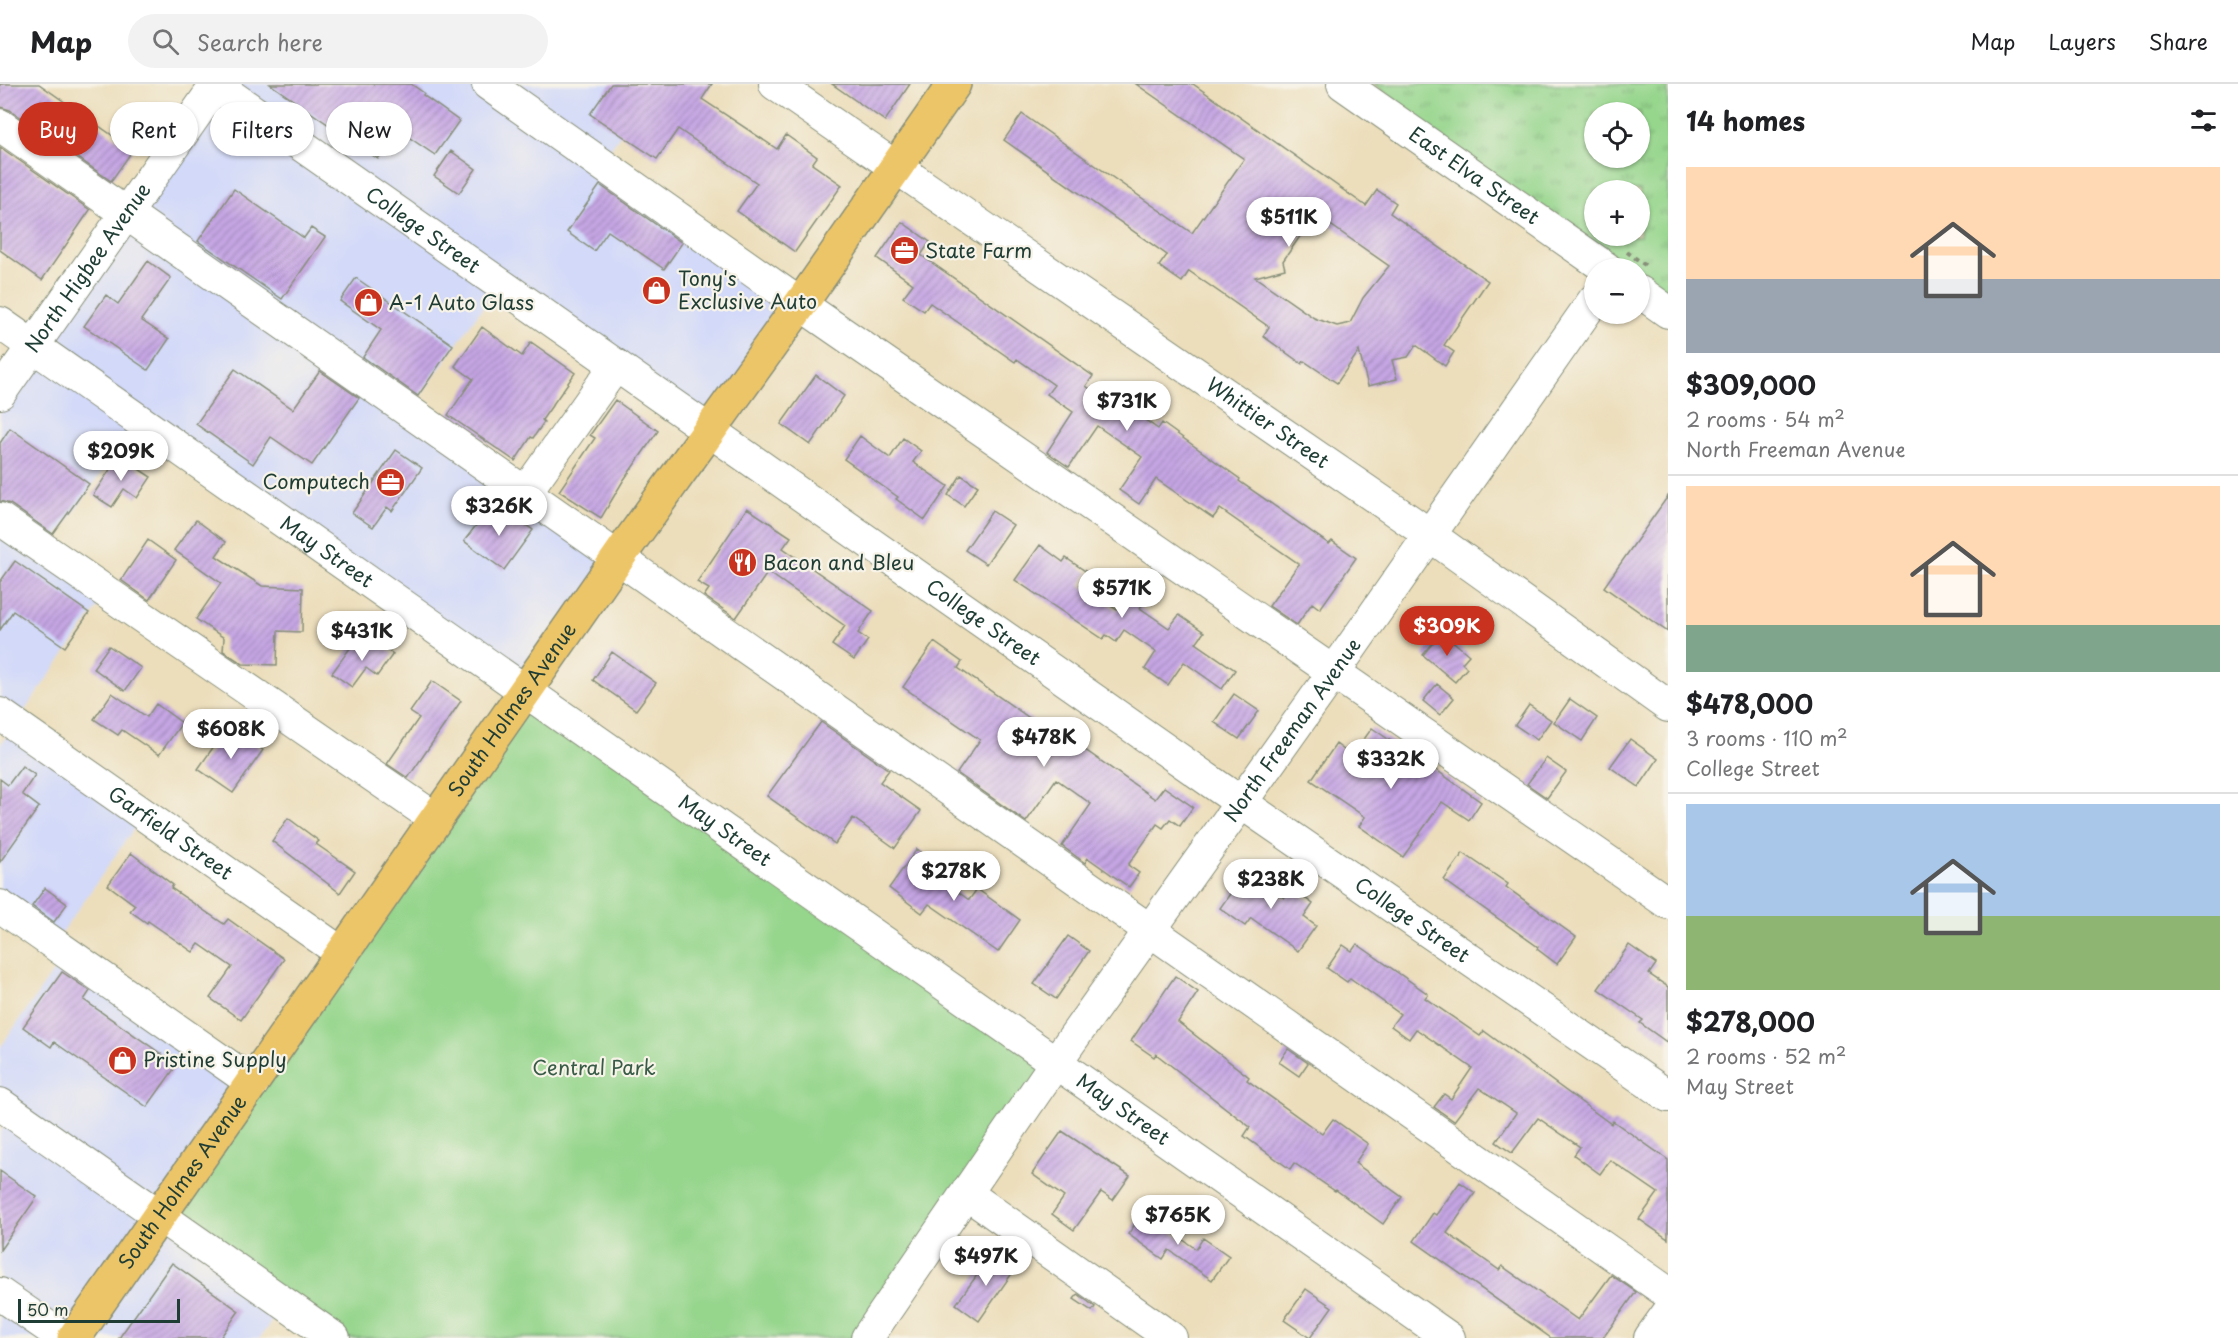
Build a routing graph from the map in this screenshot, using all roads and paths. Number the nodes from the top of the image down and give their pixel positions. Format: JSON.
{"nodes":[{"id":1,"x":488,"y":84,"type":"edge"},
{"id":2,"x":775,"y":84,"type":"edge"},
{"id":3,"x":954,"y":84,"type":"edge"},
{"id":4,"x":1343,"y":84,"type":"edge"},
{"id":5,"x":216,"y":85,"type":"edge"},
{"id":6,"x":0,"y":125,"type":"edge"},
{"id":7,"x":895,"y":166,"type":"junction"},
{"id":8,"x":127,"y":214,"type":"junction"},
{"id":9,"x":1612,"y":258,"type":"edge"},
{"id":10,"x":1650,"y":287,"type":"edge"},
{"id":11,"x":800,"y":304,"type":"junction"},
{"id":12,"x":1668,"y":312,"type":"edge"},
{"id":13,"x":1584,"y":314,"type":"edge"},
{"id":14,"x":0,"y":323,"type":"edge"},
{"id":15,"x":33,"y":346,"type":"junction"},
{"id":16,"x":616,"y":365,"type":"junction"},
{"id":17,"x":0,"y":393,"type":"edge"},
{"id":18,"x":709,"y":431,"type":"junction"},
{"id":19,"x":525,"y":493,"type":"junction"},
{"id":20,"x":0,"y":519,"type":"edge"},
{"id":21,"x":1430,"y":536,"type":"junction"},
{"id":22,"x":618,"y":558,"type":"junction"},
{"id":23,"x":1334,"y":672,"type":"junction"},
{"id":24,"x":525,"y":691,"type":"junction"},
{"id":25,"x":1668,"y":706,"type":"edge"},
{"id":26,"x":0,"y":714,"type":"edge"},
{"id":27,"x":1241,"y":803,"type":"junction"},
{"id":28,"x":436,"y":819,"type":"junction"},
{"id":29,"x":1668,"y":903,"type":"edge"},
{"id":30,"x":0,"y":906,"type":"edge"},
{"id":31,"x":1151,"y":930,"type":"junction"},
{"id":32,"x":343,"y":954,"type":"junction"},
{"id":33,"x":1056,"y":1062,"type":"junction"},
{"id":34,"x":253,"y":1083,"type":"junction"},
{"id":35,"x":1668,"y":1096,"type":"edge"},
{"id":36,"x":0,"y":1104,"type":"edge"},
{"id":37,"x":966,"y":1194,"type":"junction"},
{"id":38,"x":161,"y":1217,"type":"junction"},
{"id":39,"x":1668,"y":1293,"type":"edge"},
{"id":40,"x":0,"y":1294,"type":"edge"},
{"id":41,"x":1668,"y":1312,"type":"edge"},
{"id":42,"x":879,"y":1334,"type":"edge"},
{"id":43,"x":64,"y":1338,"type":"edge"},
{"id":44,"x":74,"y":1338,"type":"edge"},
{"id":45,"x":334,"y":1338,"type":"edge"},
{"id":46,"x":1170,"y":1338,"type":"edge"},
{"id":47,"x":1449,"y":1338,"type":"edge"},
{"id":48,"x":1650,"y":1338,"type":"edge"}],
"edges":[{"from":1,"to":11,"type":"street"},
{"from":2,"to":7,"type":"street","name":"Whittier Street"},
{"from":3,"to":7,"type":"main road","name":"South Holmes Avenue"},
{"from":4,"to":9,"type":"street","name":"East Elva Street"},
{"from":5,"to":8,"type":"street","name":"North Higbee Avenue"},
{"from":5,"to":16,"type":"street","name":"College Street"},
{"from":6,"to":8,"type":"street"},
{"from":7,"to":11,"type":"main road","name":"South Holmes Avenue"},
{"from":7,"to":21,"type":"street","name":"Whittier Street"},
{"from":8,"to":15,"type":"street","name":"North Higbee Avenue"},
{"from":8,"to":19,"type":"street"},
{"from":10,"to":12,"type":"street"},
{"from":11,"to":18,"type":"main road","name":"South Holmes Avenue"},
{"from":11,"to":23,"type":"street"},
{"from":13,"to":21,"type":"street","name":"North Freeman Avenue"},
{"from":14,"to":15,"type":"street","name":"May Street"},
{"from":15,"to":17,"type":"street","name":"North Higbee Avenue"},
{"from":15,"to":24,"type":"street","name":"May Street"},
{"from":16,"to":18,"type":"street","name":"College Street"},
{"from":16,"to":19,"type":"street"},
{"from":18,"to":22,"type":"main road","name":"South Holmes Avenue"},
{"from":18,"to":27,"type":"street","name":"College Street"},
{"from":19,"to":22,"type":"street"},
{"from":20,"to":28,"type":"street"},
{"from":21,"to":23,"type":"street","name":"North Freeman Avenue"},
{"from":21,"to":25,"type":"street","name":"Whittier Street"},
{"from":22,"to":24,"type":"main road","name":"South Holmes Avenue"},
{"from":22,"to":31,"type":"street"},
{"from":23,"to":27,"type":"street","name":"North Freeman Avenue"},
{"from":23,"to":29,"type":"street"},
{"from":24,"to":28,"type":"main road","name":"South Holmes Avenue"},
{"from":24,"to":33,"type":"street","name":"May Street"},
{"from":26,"to":32,"type":"street","name":"Garfield Street"},
{"from":27,"to":31,"type":"street","name":"North Freeman Avenue"},
{"from":27,"to":35,"type":"street","name":"College Street"},
{"from":28,"to":32,"type":"main road","name":"South Holmes Avenue"},
{"from":30,"to":34,"type":"street"},
{"from":31,"to":33,"type":"street","name":"North Freeman Avenue"},
{"from":31,"to":39,"type":"street"},
{"from":32,"to":34,"type":"main road","name":"South Holmes Avenue"},
{"from":33,"to":37,"type":"street","name":"North Freeman Avenue"},
{"from":33,"to":47,"type":"street","name":"May Street"},
{"from":34,"to":38,"type":"main road","name":"South Holmes Avenue"},
{"from":36,"to":38,"type":"street"},
{"from":37,"to":42,"type":"street","name":"North Freeman Avenue"},
{"from":37,"to":46,"type":"street"},
{"from":38,"to":44,"type":"main road","name":"South Holmes Avenue"},
{"from":38,"to":45,"type":"street"},
{"from":40,"to":43,"type":"street"},
{"from":41,"to":48,"type":"street"}]}
